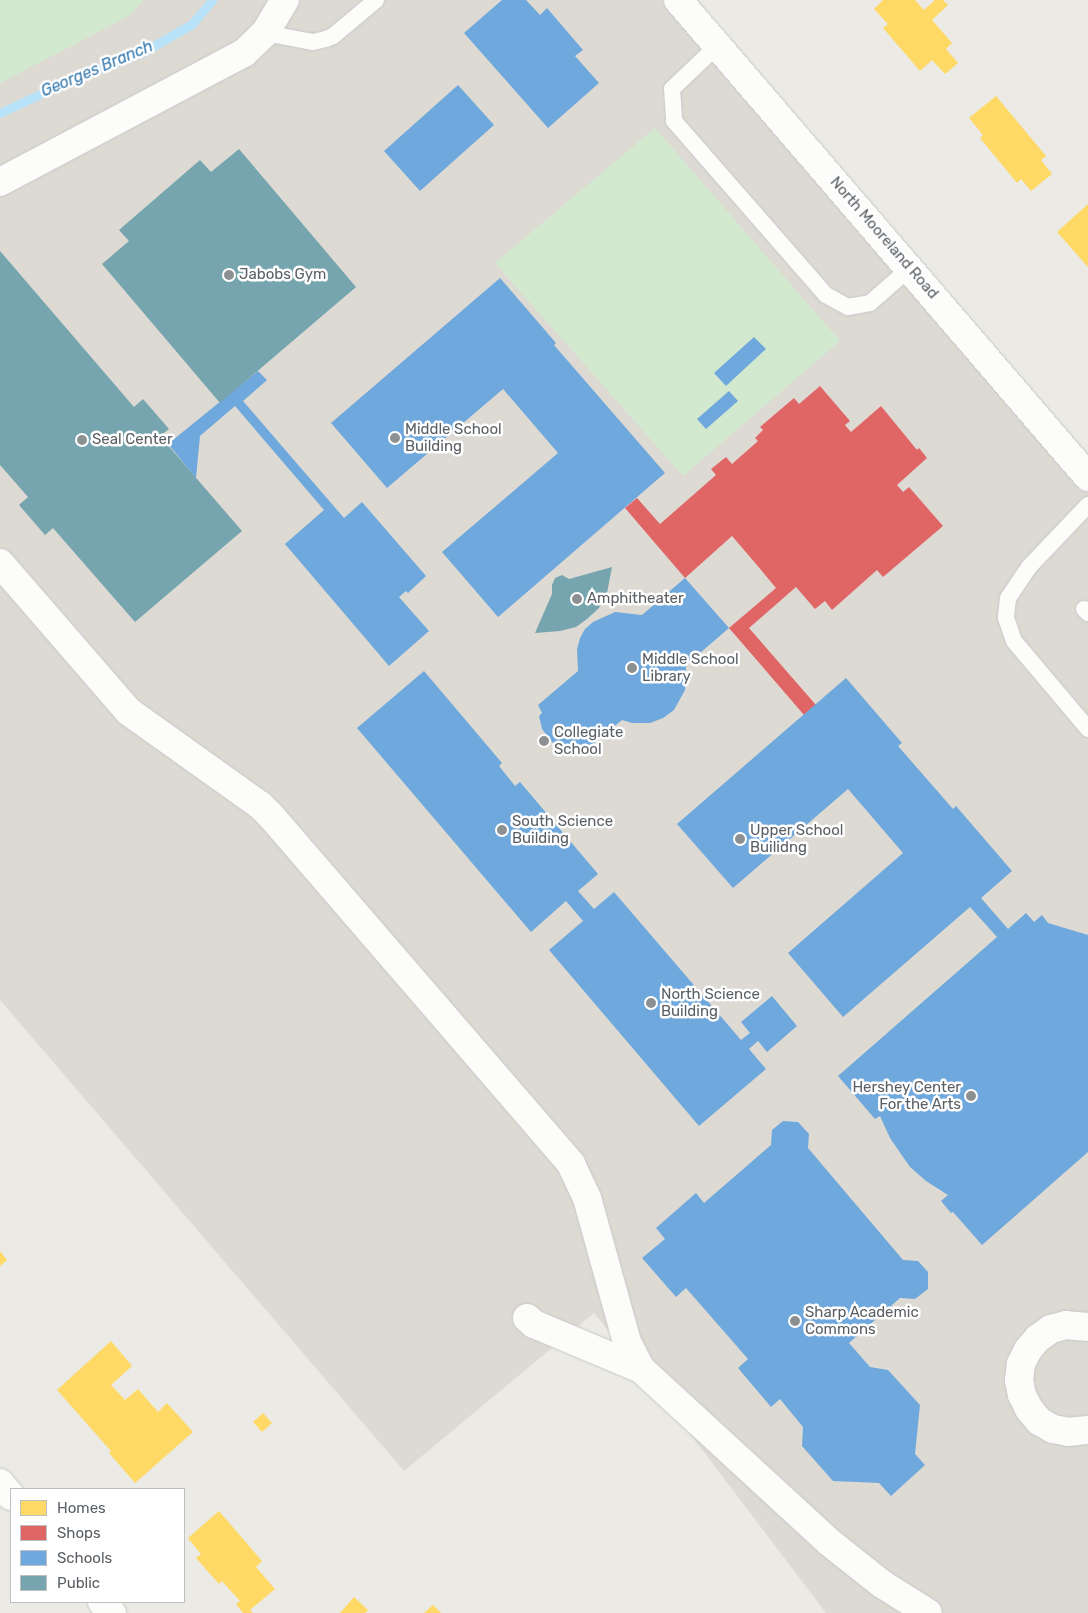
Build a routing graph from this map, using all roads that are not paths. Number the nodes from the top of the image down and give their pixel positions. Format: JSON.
{"nodes":[{"id":1,"x":285,"y":0,"type":"edge"},
{"id":2,"x":376,"y":0,"type":"edge"},
{"id":3,"x":678,"y":0,"type":"edge"},
{"id":4,"x":265,"y":32,"type":"junction"},
{"id":5,"x":717,"y":46,"type":"junction"},
{"id":6,"x":0,"y":182,"type":"edge"},
{"id":7,"x":910,"y":268,"type":"junction"},
{"id":8,"x":1088,"y":477,"type":"edge"},
{"id":9,"x":1088,"y":505,"type":"edge"},
{"id":10,"x":0,"y":563,"type":"edge"},
{"id":11,"x":1088,"y":728,"type":"edge"},
{"id":12,"x":1088,"y":1308,"type":"edge"},
{"id":13,"x":527,"y":1318,"type":"dead end"},
{"id":14,"x":1077,"y":1326,"type":"edge"},
{"id":15,"x":640,"y":1369,"type":"junction"},
{"id":16,"x":1088,"y":1430,"type":"edge"},
{"id":17,"x":0,"y":1483,"type":"edge"},
{"id":18,"x":10,"y":1495,"type":"edge"},
{"id":19,"x":103,"y":1603,"type":"edge"},
{"id":20,"x":112,"y":1613,"type":"edge"},
{"id":21,"x":928,"y":1613,"type":"edge"}],
"edges":[{"from":1,"to":4,"type":"street"},
{"from":2,"to":4,"type":"lane"},
{"from":3,"to":5,"type":"street","name":"North Mooreland Road"},
{"from":4,"to":6,"type":"street"},
{"from":5,"to":7,"type":"street","name":"North Mooreland Road"},
{"from":5,"to":7,"type":"lane"},
{"from":7,"to":8,"type":"street","name":"North Mooreland Road"},
{"from":9,"to":11,"type":"lane"},
{"from":10,"to":15,"type":"street"},
{"from":12,"to":14,"type":"street"},
{"from":13,"to":15,"type":"street"},
{"from":14,"to":16,"type":"street"},
{"from":15,"to":21,"type":"street"},
{"from":17,"to":18,"type":"street"},
{"from":19,"to":20,"type":"street"}]}
